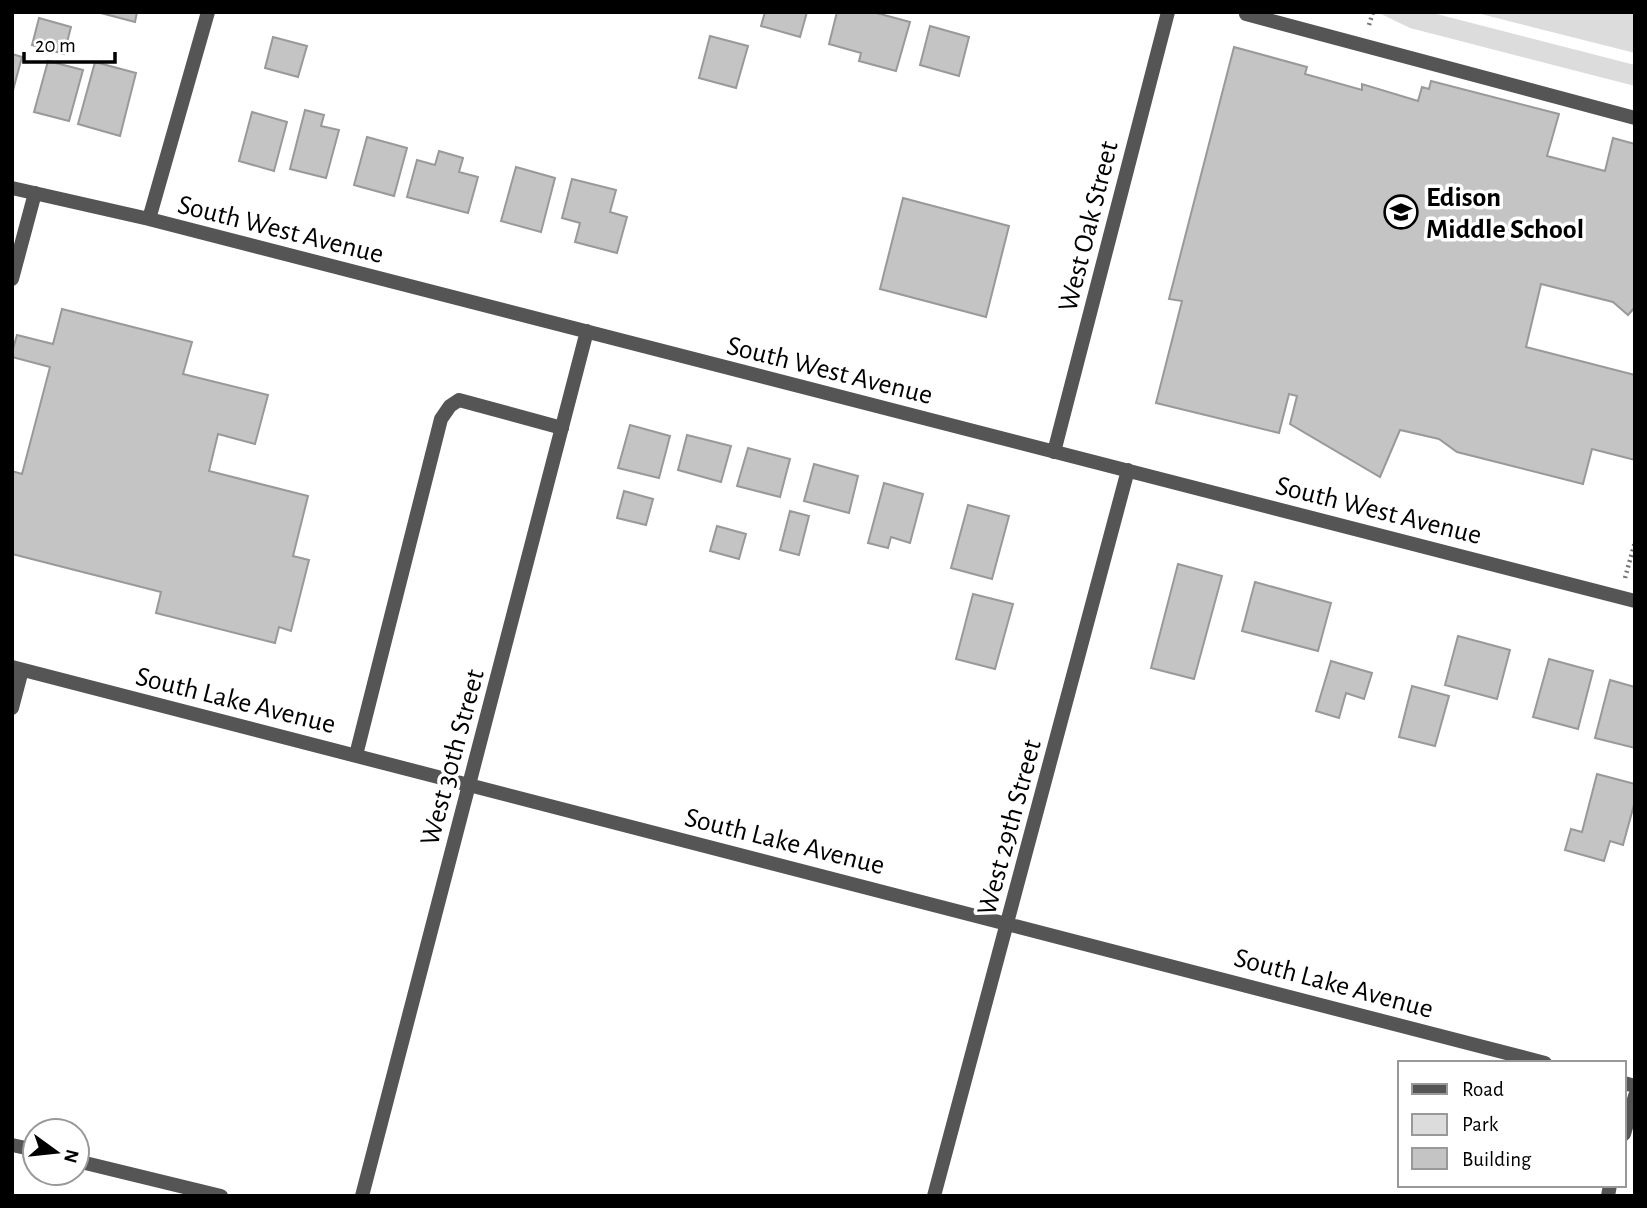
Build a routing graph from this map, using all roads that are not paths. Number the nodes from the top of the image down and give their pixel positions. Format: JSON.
{"nodes":[{"id":1,"x":208,"y":12,"type":"edge"},
{"id":2,"x":1168,"y":12,"type":"edge"},
{"id":3,"x":1246,"y":14,"type":"dead end"},
{"id":4,"x":1635,"y":118,"type":"edge"},
{"id":5,"x":12,"y":188,"type":"edge"},
{"id":6,"x":35,"y":193,"type":"junction"},
{"id":7,"x":149,"y":219,"type":"junction"},
{"id":8,"x":12,"y":279,"type":"edge"},
{"id":9,"x":587,"y":331,"type":"junction"},
{"id":10,"x":562,"y":428,"type":"junction"},
{"id":11,"x":1054,"y":452,"type":"junction"},
{"id":12,"x":1128,"y":470,"type":"junction"},
{"id":13,"x":1635,"y":601,"type":"edge"},
{"id":14,"x":17,"y":668,"type":"edge"},
{"id":15,"x":12,"y":708,"type":"edge"},
{"id":16,"x":356,"y":755,"type":"junction"},
{"id":17,"x":469,"y":784,"type":"junction"},
{"id":18,"x":1009,"y":923,"type":"junction"},
{"id":19,"x":1537,"y":1061,"type":"edge"},
{"id":20,"x":1635,"y":1096,"type":"edge"},
{"id":21,"x":1626,"y":1127,"type":"edge"},
{"id":22,"x":91,"y":1164,"type":"edge"},
{"id":23,"x":221,"y":1196,"type":"edge"},
{"id":24,"x":362,"y":1196,"type":"edge"},
{"id":25,"x":933,"y":1196,"type":"edge"}],
"edges":[{"from":1,"to":7,"type":"street"},
{"from":2,"to":11,"type":"street","name":"West Oak Street"},
{"from":3,"to":4,"type":"street"},
{"from":5,"to":6,"type":"street","name":"South West Avenue"},
{"from":6,"to":7,"type":"street","name":"South West Avenue"},
{"from":6,"to":8,"type":"street"},
{"from":7,"to":9,"type":"street","name":"South West Avenue"},
{"from":9,"to":10,"type":"street","name":"West 30th Street"},
{"from":9,"to":11,"type":"street","name":"South West Avenue"},
{"from":10,"to":16,"type":"street"},
{"from":10,"to":17,"type":"street","name":"West 30th Street"},
{"from":11,"to":12,"type":"street","name":"South West Avenue"},
{"from":12,"to":13,"type":"street","name":"South West Avenue"},
{"from":12,"to":18,"type":"street","name":"West 29th Street"},
{"from":14,"to":15,"type":"street"},
{"from":14,"to":16,"type":"street","name":"South Lake Avenue"},
{"from":16,"to":17,"type":"street","name":"South Lake Avenue"},
{"from":17,"to":18,"type":"street","name":"South Lake Avenue"},
{"from":17,"to":24,"type":"street","name":"West 30th Street"},
{"from":18,"to":19,"type":"street","name":"South Lake Avenue"},
{"from":18,"to":25,"type":"street","name":"West 29th Street"},
{"from":20,"to":21,"type":"street"},
{"from":22,"to":23,"type":"street"}]}
